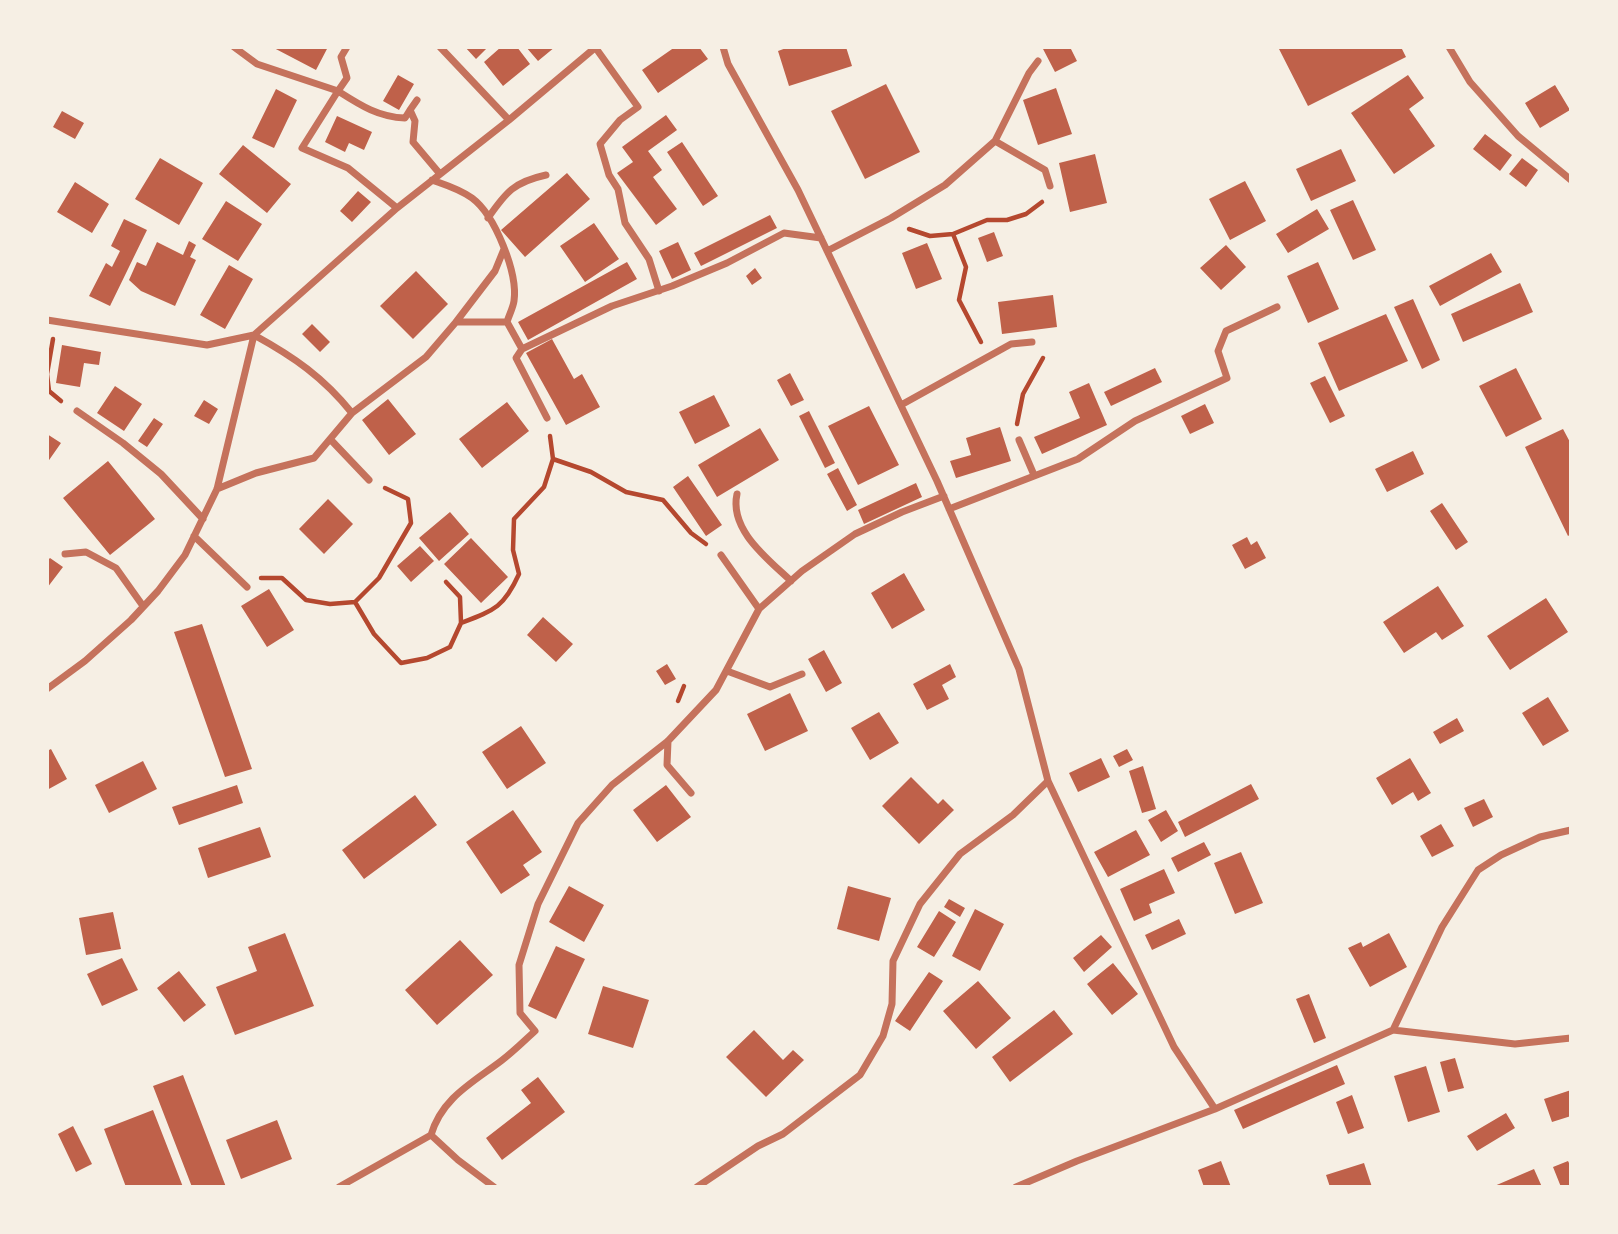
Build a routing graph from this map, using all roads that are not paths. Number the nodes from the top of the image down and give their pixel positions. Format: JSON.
{"nodes":[{"id":1,"x":234,"y":47,"type":"edge"},
{"id":2,"x":347,"y":47,"type":"edge"},
{"id":3,"x":440,"y":47,"type":"edge"},
{"id":4,"x":595,"y":47,"type":"edge"},
{"id":5,"x":723,"y":47,"type":"edge"},
{"id":6,"x":1450,"y":47,"type":"edge"},
{"id":7,"x":1038,"y":61,"type":"dead end"},
{"id":8,"x":338,"y":91,"type":"junction"},
{"id":9,"x":417,"y":100,"type":"dead end"},
{"id":10,"x":410,"y":110,"type":"junction"},
{"id":11,"x":509,"y":120,"type":"junction"},
{"id":12,"x":995,"y":141,"type":"junction"},
{"id":13,"x":440,"y":174,"type":"junction"},
{"id":14,"x":546,"y":175,"type":"dead end"},
{"id":15,"x":432,"y":180,"type":"junction"},
{"id":16,"x":1571,"y":180,"type":"edge"},
{"id":17,"x":1050,"y":186,"type":"road end"},
{"id":18,"x":397,"y":208,"type":"junction"},
{"id":19,"x":488,"y":218,"type":"junction"},
{"id":20,"x":821,"y":238,"type":"junction"},
{"id":21,"x":504,"y":249,"type":"junction"},
{"id":22,"x":827,"y":251,"type":"junction"},
{"id":23,"x":659,"y":290,"type":"junction"},
{"id":24,"x":1277,"y":307,"type":"dead end"},
{"id":25,"x":47,"y":320,"type":"edge"},
{"id":26,"x":456,"y":322,"type":"junction"},
{"id":27,"x":508,"y":322,"type":"junction"},
{"id":28,"x":254,"y":335,"type":"junction"},
{"id":29,"x":1032,"y":342,"type":"road end"},
{"id":30,"x":522,"y":349,"type":"junction"},
{"id":31,"x":901,"y":405,"type":"junction"},
{"id":32,"x":76,"y":411,"type":"road end"},
{"id":33,"x":352,"y":413,"type":"junction"},
{"id":34,"x":547,"y":418,"type":"road end"},
{"id":35,"x":330,"y":439,"type":"junction"},
{"id":36,"x":1019,"y":440,"type":"road end"},
{"id":37,"x":1034,"y":475,"type":"junction"},
{"id":38,"x":369,"y":480,"type":"road end"},
{"id":39,"x":217,"y":489,"type":"junction"},
{"id":40,"x":737,"y":495,"type":"dead end"},
{"id":41,"x":944,"y":496,"type":"junction"},
{"id":42,"x":949,"y":509,"type":"junction"},
{"id":43,"x":202,"y":519,"type":"junction"},
{"id":44,"x":194,"y":536,"type":"junction"},
{"id":45,"x":65,"y":554,"type":"dead end"},
{"id":46,"x":721,"y":555,"type":"road end"},
{"id":47,"x":791,"y":580,"type":"junction"},
{"id":48,"x":247,"y":587,"type":"road end"},
{"id":49,"x":144,"y":606,"type":"junction"},
{"id":50,"x":759,"y":609,"type":"junction"},
{"id":51,"x":727,"y":671,"type":"junction"},
{"id":52,"x":802,"y":674,"type":"dead end"},
{"id":53,"x":47,"y":690,"type":"edge"},
{"id":54,"x":668,"y":741,"type":"junction"},
{"id":55,"x":1048,"y":781,"type":"junction"},
{"id":56,"x":691,"y":793,"type":"dead end"},
{"id":57,"x":1571,"y":830,"type":"edge"},
{"id":58,"x":1392,"y":1030,"type":"junction"},
{"id":59,"x":1571,"y":1038,"type":"edge"},
{"id":60,"x":1215,"y":1109,"type":"junction"},
{"id":61,"x":431,"y":1135,"type":"junction"},
{"id":62,"x":339,"y":1187,"type":"edge"},
{"id":63,"x":494,"y":1187,"type":"edge"},
{"id":64,"x":697,"y":1187,"type":"edge"},
{"id":65,"x":1016,"y":1187,"type":"edge"}],
"edges":[{"from":1,"to":8,"type":"street"},
{"from":2,"to":8,"type":"street"},
{"from":3,"to":11,"type":"street"},
{"from":4,"to":11,"type":"street"},
{"from":4,"to":23,"type":"street"},
{"from":5,"to":20,"type":"street"},
{"from":6,"to":16,"type":"street"},
{"from":7,"to":12,"type":"street"},
{"from":8,"to":10,"type":"street"},
{"from":8,"to":18,"type":"street"},
{"from":9,"to":10,"type":"street"},
{"from":10,"to":13,"type":"street"},
{"from":11,"to":13,"type":"street"},
{"from":12,"to":17,"type":"street"},
{"from":12,"to":22,"type":"street"},
{"from":13,"to":15,"type":"street"},
{"from":14,"to":19,"type":"street"},
{"from":15,"to":18,"type":"street"},
{"from":15,"to":19,"type":"street"},
{"from":18,"to":28,"type":"street"},
{"from":19,"to":21,"type":"street"},
{"from":20,"to":22,"type":"street"},
{"from":20,"to":23,"type":"street"},
{"from":21,"to":26,"type":"street"},
{"from":21,"to":27,"type":"street"},
{"from":22,"to":31,"type":"street"},
{"from":23,"to":30,"type":"street"},
{"from":24,"to":37,"type":"street"},
{"from":25,"to":28,"type":"street"},
{"from":26,"to":27,"type":"street"},
{"from":26,"to":33,"type":"street"},
{"from":27,"to":30,"type":"street"},
{"from":28,"to":33,"type":"street"},
{"from":28,"to":39,"type":"street"},
{"from":29,"to":31,"type":"street"},
{"from":30,"to":34,"type":"street"},
{"from":31,"to":41,"type":"street"},
{"from":32,"to":43,"type":"street"},
{"from":33,"to":35,"type":"street"},
{"from":35,"to":38,"type":"street"},
{"from":35,"to":39,"type":"street"},
{"from":36,"to":37,"type":"street"},
{"from":37,"to":42,"type":"street"},
{"from":39,"to":43,"type":"street"},
{"from":40,"to":47,"type":"street"},
{"from":41,"to":42,"type":"street"},
{"from":41,"to":47,"type":"street"},
{"from":42,"to":55,"type":"street"},
{"from":43,"to":44,"type":"street"},
{"from":44,"to":48,"type":"street"},
{"from":44,"to":49,"type":"street"},
{"from":45,"to":49,"type":"street"},
{"from":46,"to":50,"type":"street"},
{"from":47,"to":50,"type":"street"},
{"from":49,"to":53,"type":"street"},
{"from":50,"to":51,"type":"street"},
{"from":51,"to":52,"type":"street"},
{"from":51,"to":54,"type":"street"},
{"from":54,"to":56,"type":"street"},
{"from":54,"to":61,"type":"street"},
{"from":55,"to":60,"type":"street"},
{"from":55,"to":64,"type":"street"},
{"from":57,"to":58,"type":"street"},
{"from":58,"to":59,"type":"street"},
{"from":58,"to":60,"type":"street"},
{"from":60,"to":65,"type":"street"},
{"from":61,"to":62,"type":"street"},
{"from":61,"to":63,"type":"street"}]}
